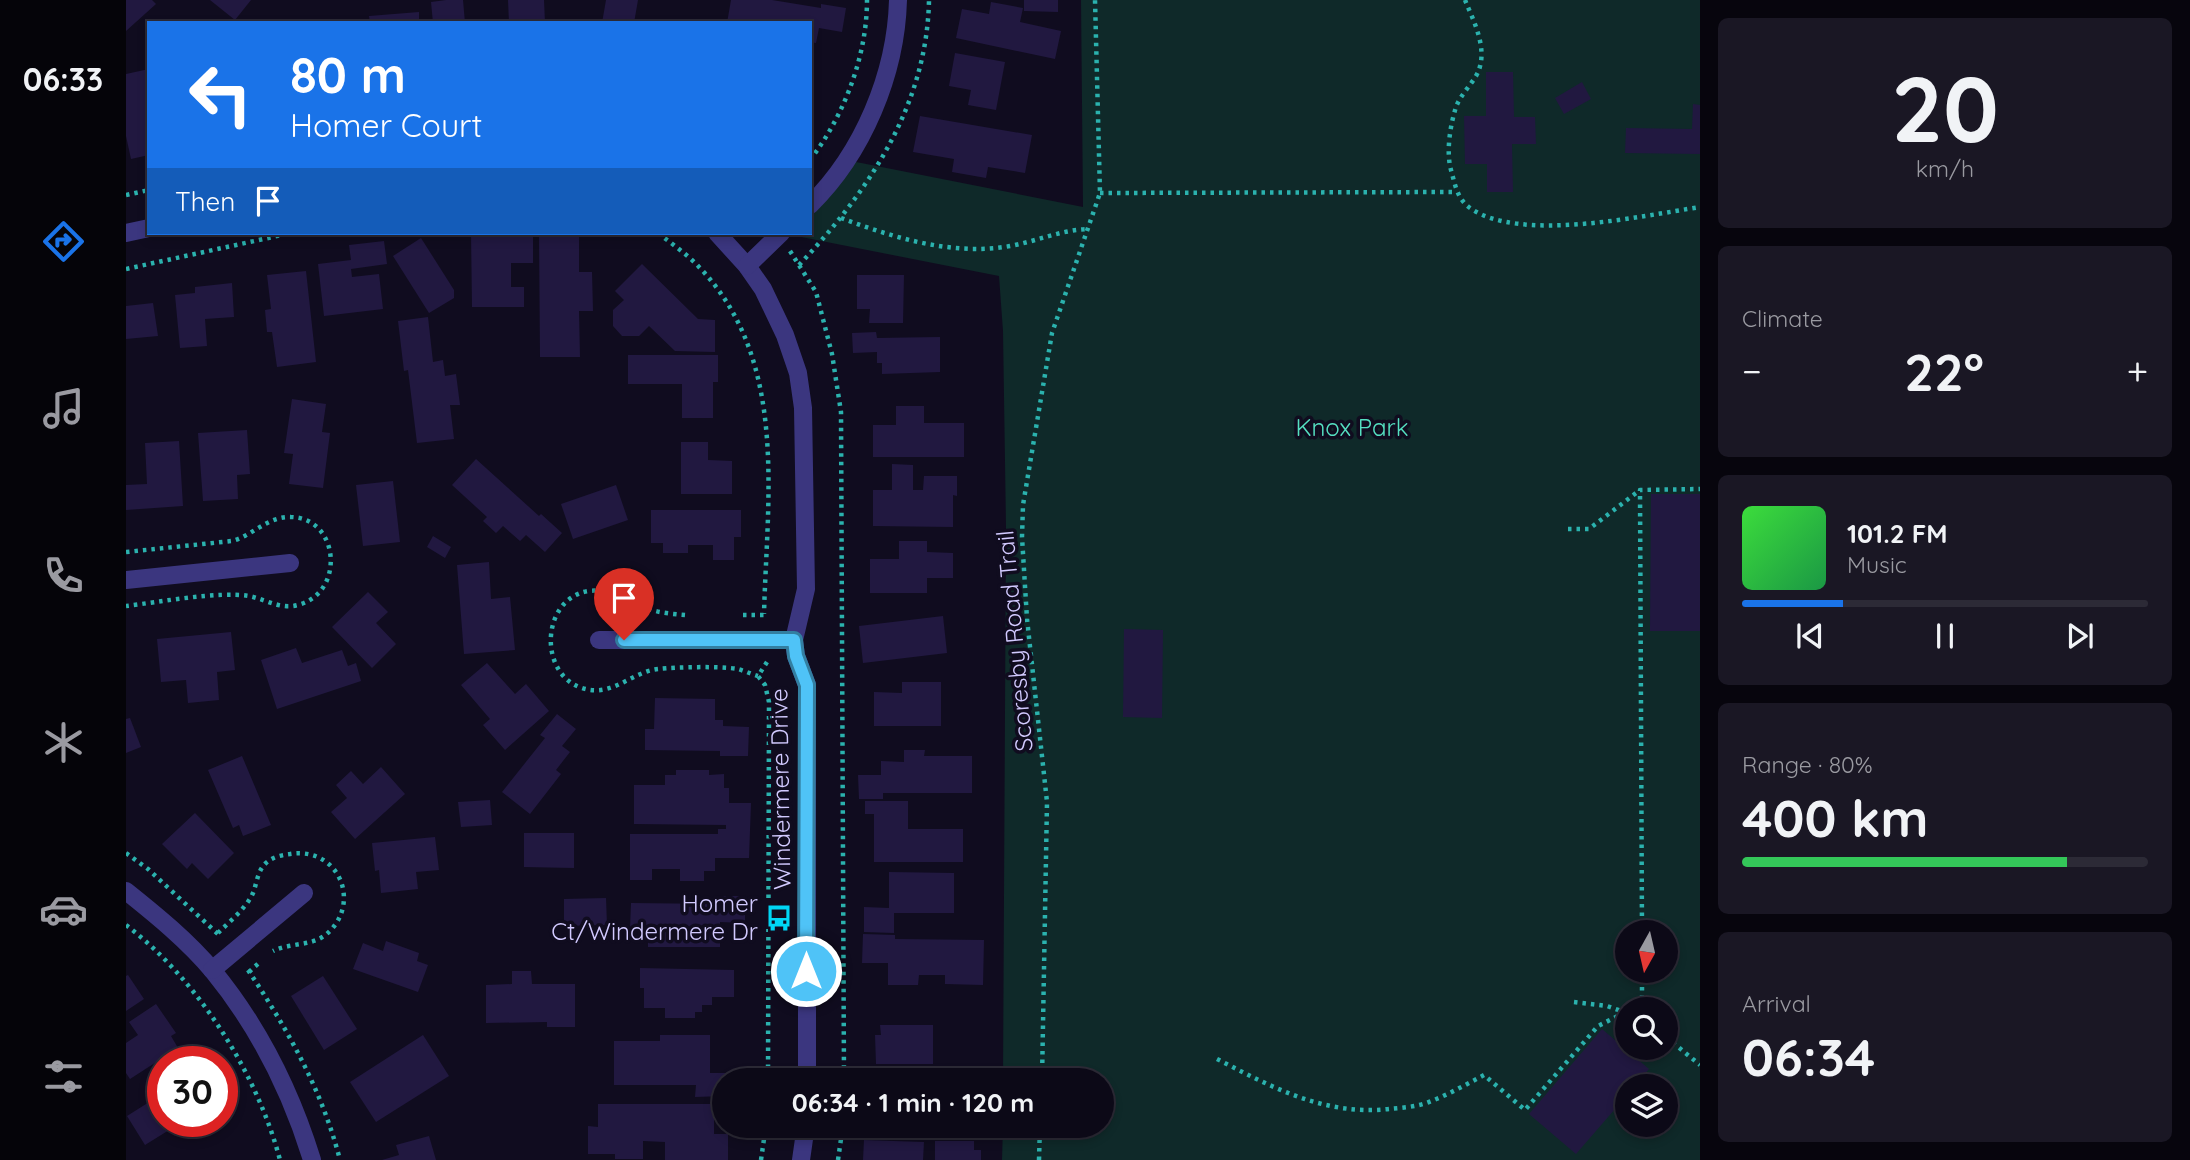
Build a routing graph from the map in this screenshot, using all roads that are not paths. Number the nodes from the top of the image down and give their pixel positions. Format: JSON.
{"nodes":[{"id":1,"x":898,"y":0,"type":"edge"},
{"id":2,"x":812,"y":203,"type":"edge"},
{"id":3,"x":147,"y":228,"type":"edge"},
{"id":4,"x":126,"y":233,"type":"edge"},
{"id":5,"x":719,"y":235,"type":"edge"},
{"id":6,"x":779,"y":235,"type":"edge"},
{"id":7,"x":747,"y":266,"type":"junction"},
{"id":8,"x":290,"y":563,"type":"dead end"},
{"id":9,"x":126,"y":580,"type":"edge"},
{"id":10,"x":599,"y":640,"type":"dead end"},
{"id":11,"x":794,"y":640,"type":"junction"},
{"id":12,"x":126,"y":891,"type":"edge"},
{"id":13,"x":304,"y":893,"type":"dead end"},
{"id":14,"x":212,"y":970,"type":"junction"},
{"id":15,"x":807,"y":1068,"type":"edge"},
{"id":16,"x":804,"y":1138,"type":"edge"},
{"id":17,"x":312,"y":1160,"type":"edge"},
{"id":18,"x":801,"y":1160,"type":"edge"}],
"edges":[{"from":1,"to":2,"type":"street"},
{"from":3,"to":4,"type":"street"},
{"from":5,"to":7,"type":"street","name":"Windermere Drive"},
{"from":6,"to":7,"type":"street"},
{"from":7,"to":11,"type":"street","name":"Windermere Drive"},
{"from":8,"to":9,"type":"street"},
{"from":10,"to":11,"type":"street"},
{"from":11,"to":15,"type":"street","name":"Windermere Drive"},
{"from":12,"to":14,"type":"street"},
{"from":13,"to":14,"type":"street"},
{"from":14,"to":17,"type":"street"},
{"from":16,"to":18,"type":"street"}]}
